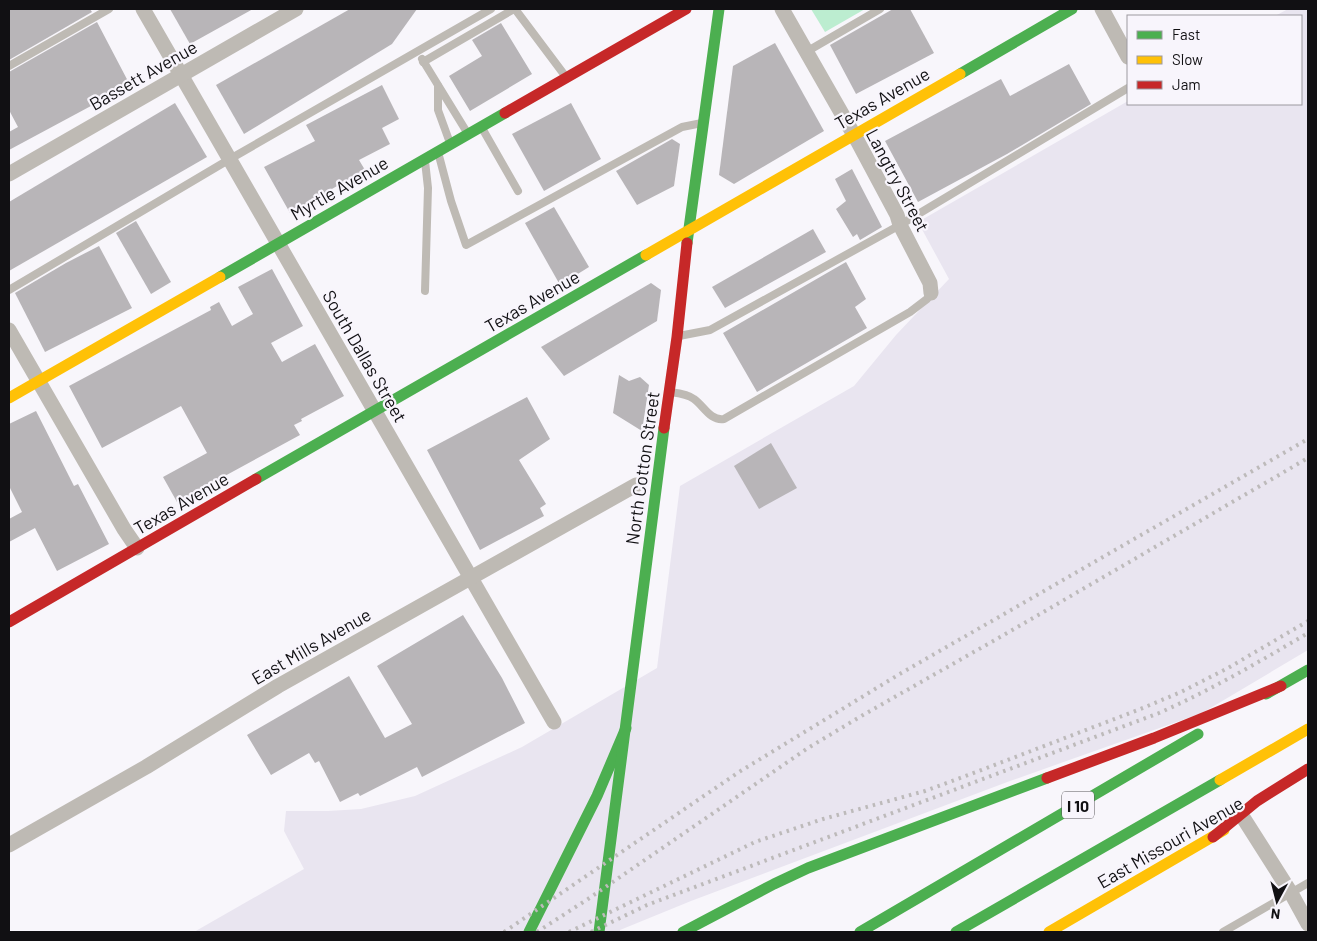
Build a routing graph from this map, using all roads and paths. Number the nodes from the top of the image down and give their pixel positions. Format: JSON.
{"nodes":[{"id":1,"x":109,"y":9,"type":"edge"},
{"id":2,"x":143,"y":9,"type":"edge"},
{"id":3,"x":296,"y":9,"type":"edge"},
{"id":4,"x":491,"y":9,"type":"edge"},
{"id":5,"x":515,"y":9,"type":"edge"},
{"id":6,"x":686,"y":9,"type":"edge"},
{"id":7,"x":719,"y":9,"type":"edge"},
{"id":8,"x":782,"y":9,"type":"edge"},
{"id":9,"x":880,"y":9,"type":"edge"},
{"id":10,"x":1072,"y":9,"type":"edge"},
{"id":11,"x":1102,"y":9,"type":"edge"},
{"id":12,"x":417,"y":51,"type":"junction"},
{"id":13,"x":806,"y":52,"type":"junction"},
{"id":14,"x":1127,"y":55,"type":"edge"},
{"id":15,"x":423,"y":62,"type":"junction"},
{"id":16,"x":9,"y":66,"type":"edge"},
{"id":17,"x":181,"y":75,"type":"junction"},
{"id":18,"x":566,"y":77,"type":"junction"},
{"id":19,"x":438,"y":86,"type":"junction"},
{"id":20,"x":1127,"y":89,"type":"edge"},
{"id":21,"x":704,"y":123,"type":"junction"},
{"id":22,"x":481,"y":126,"type":"junction"},
{"id":23,"x":468,"y":134,"type":"junction"},
{"id":24,"x":854,"y":135,"type":"junction"},
{"id":25,"x":450,"y":143,"type":"junction"},
{"id":26,"x":438,"y":151,"type":"junction"},
{"id":27,"x":230,"y":159,"type":"junction"},
{"id":28,"x":424,"y":159,"type":"junction"},
{"id":29,"x":9,"y":174,"type":"edge"},
{"id":30,"x":518,"y":191,"type":"dead end"},
{"id":31,"x":900,"y":224,"type":"junction"},
{"id":32,"x":689,"y":229,"type":"junction"},
{"id":33,"x":278,"y":243,"type":"junction"},
{"id":34,"x":9,"y":290,"type":"edge"},
{"id":35,"x":425,"y":291,"type":"dead end"},
{"id":36,"x":931,"y":292,"type":"joint"},
{"id":37,"x":9,"y":330,"type":"edge"},
{"id":38,"x":677,"y":337,"type":"junction"},
{"id":39,"x":38,"y":381,"type":"junction"},
{"id":40,"x":670,"y":392,"type":"junction"},
{"id":41,"x":9,"y":398,"type":"edge"},
{"id":42,"x":374,"y":411,"type":"junction"},
{"id":43,"x":636,"y":485,"type":"dead end"},
{"id":44,"x":137,"y":548,"type":"junction"},
{"id":45,"x":470,"y":578,"type":"junction"},
{"id":46,"x":9,"y":622,"type":"edge"},
{"id":47,"x":1308,"y":670,"type":"edge"},
{"id":48,"x":1281,"y":686,"type":"junction"},
{"id":49,"x":554,"y":722,"type":"dead end"},
{"id":50,"x":626,"y":728,"type":"junction"},
{"id":51,"x":1308,"y":729,"type":"edge"},
{"id":52,"x":1308,"y":769,"type":"edge"},
{"id":53,"x":1308,"y":781,"type":"edge"},
{"id":54,"x":1244,"y":819,"type":"junction"},
{"id":55,"x":1213,"y":837,"type":"junction"},
{"id":56,"x":9,"y":844,"type":"edge"},
{"id":57,"x":1308,"y":883,"type":"edge"},
{"id":58,"x":1291,"y":893,"type":"junction"},
{"id":59,"x":1308,"y":924,"type":"edge"},
{"id":60,"x":529,"y":932,"type":"edge"},
{"id":61,"x":599,"y":932,"type":"edge"},
{"id":62,"x":683,"y":932,"type":"edge"},
{"id":63,"x":860,"y":932,"type":"edge"},
{"id":64,"x":956,"y":932,"type":"edge"},
{"id":65,"x":1049,"y":932,"type":"edge"},
{"id":66,"x":1223,"y":932,"type":"edge"}],
"edges":[{"from":1,"to":16,"type":"lane"},
{"from":2,"to":17,"type":"street","name":"South Dallas Street"},
{"from":3,"to":17,"type":"street","name":"Bassett Avenue"},
{"from":4,"to":12,"type":"lane"},
{"from":5,"to":15,"type":"lane"},
{"from":5,"to":18,"type":"lane"},
{"from":6,"to":18,"type":"main road","name":"Myrtle Avenue"},
{"from":7,"to":21,"type":"main road","name":"North Cotton Street"},
{"from":8,"to":13,"type":"street","name":"Langtry Street"},
{"from":9,"to":13,"type":"lane"},
{"from":10,"to":24,"type":"main road","name":"Texas Avenue"},
{"from":11,"to":14,"type":"street"},
{"from":12,"to":15,"type":"lane"},
{"from":12,"to":27,"type":"lane"},
{"from":13,"to":24,"type":"street","name":"Langtry Street"},
{"from":15,"to":19,"type":"lane"},
{"from":17,"to":27,"type":"street","name":"South Dallas Street"},
{"from":17,"to":29,"type":"street","name":"Bassett Avenue"},
{"from":18,"to":22,"type":"main road","name":"Myrtle Avenue"},
{"from":19,"to":23,"type":"lane"},
{"from":19,"to":25,"type":"lane"},
{"from":20,"to":31,"type":"lane"},
{"from":21,"to":26,"type":"lane"},
{"from":21,"to":32,"type":"main road","name":"North Cotton Street"},
{"from":22,"to":23,"type":"main road","name":"Myrtle Avenue"},
{"from":22,"to":30,"type":"lane"},
{"from":23,"to":25,"type":"main road","name":"Myrtle Avenue"},
{"from":24,"to":31,"type":"street","name":"Langtry Street"},
{"from":24,"to":32,"type":"main road","name":"Texas Avenue"},
{"from":25,"to":26,"type":"main road","name":"Myrtle Avenue"},
{"from":26,"to":28,"type":"main road","name":"Myrtle Avenue"},
{"from":27,"to":33,"type":"street","name":"South Dallas Street"},
{"from":27,"to":34,"type":"lane"},
{"from":28,"to":33,"type":"main road","name":"Myrtle Avenue"},
{"from":28,"to":35,"type":"lane"},
{"from":31,"to":36,"type":"street","name":"Langtry Street"},
{"from":31,"to":38,"type":"lane"},
{"from":32,"to":38,"type":"main road","name":"North Cotton Street"},
{"from":32,"to":42,"type":"main road","name":"Texas Avenue"},
{"from":33,"to":39,"type":"main road","name":"Myrtle Avenue"},
{"from":33,"to":42,"type":"street","name":"South Dallas Street"},
{"from":36,"to":40,"type":"lane"},
{"from":37,"to":39,"type":"street"},
{"from":38,"to":40,"type":"main road","name":"North Cotton Street"},
{"from":39,"to":41,"type":"main road","name":"Myrtle Avenue"},
{"from":39,"to":44,"type":"street"},
{"from":40,"to":50,"type":"main road","name":"North Cotton Street"},
{"from":42,"to":44,"type":"main road","name":"Texas Avenue"},
{"from":42,"to":45,"type":"street","name":"South Dallas Street"},
{"from":43,"to":45,"type":"street","name":"East Mills Avenue"},
{"from":44,"to":46,"type":"main road","name":"Texas Avenue"},
{"from":45,"to":49,"type":"street","name":"South Dallas Street"},
{"from":45,"to":56,"type":"street","name":"East Mills Avenue"},
{"from":47,"to":48,"type":"main road","number":"I 10"},
{"from":48,"to":62,"type":"main road"},
{"from":48,"to":63,"type":"main road","number":"I 10"},
{"from":50,"to":60,"type":"main road"},
{"from":50,"to":61,"type":"main road","name":"North Cotton Street"},
{"from":51,"to":64,"type":"main road"},
{"from":52,"to":55,"type":"main road"},
{"from":53,"to":54,"type":"main road","name":"East Missouri Avenue"},
{"from":54,"to":55,"type":"main road","name":"East Missouri Avenue"},
{"from":54,"to":58,"type":"street"},
{"from":55,"to":65,"type":"main road","name":"East Missouri Avenue"},
{"from":57,"to":58,"type":"lane"},
{"from":58,"to":59,"type":"street"},
{"from":58,"to":66,"type":"lane"}]}
